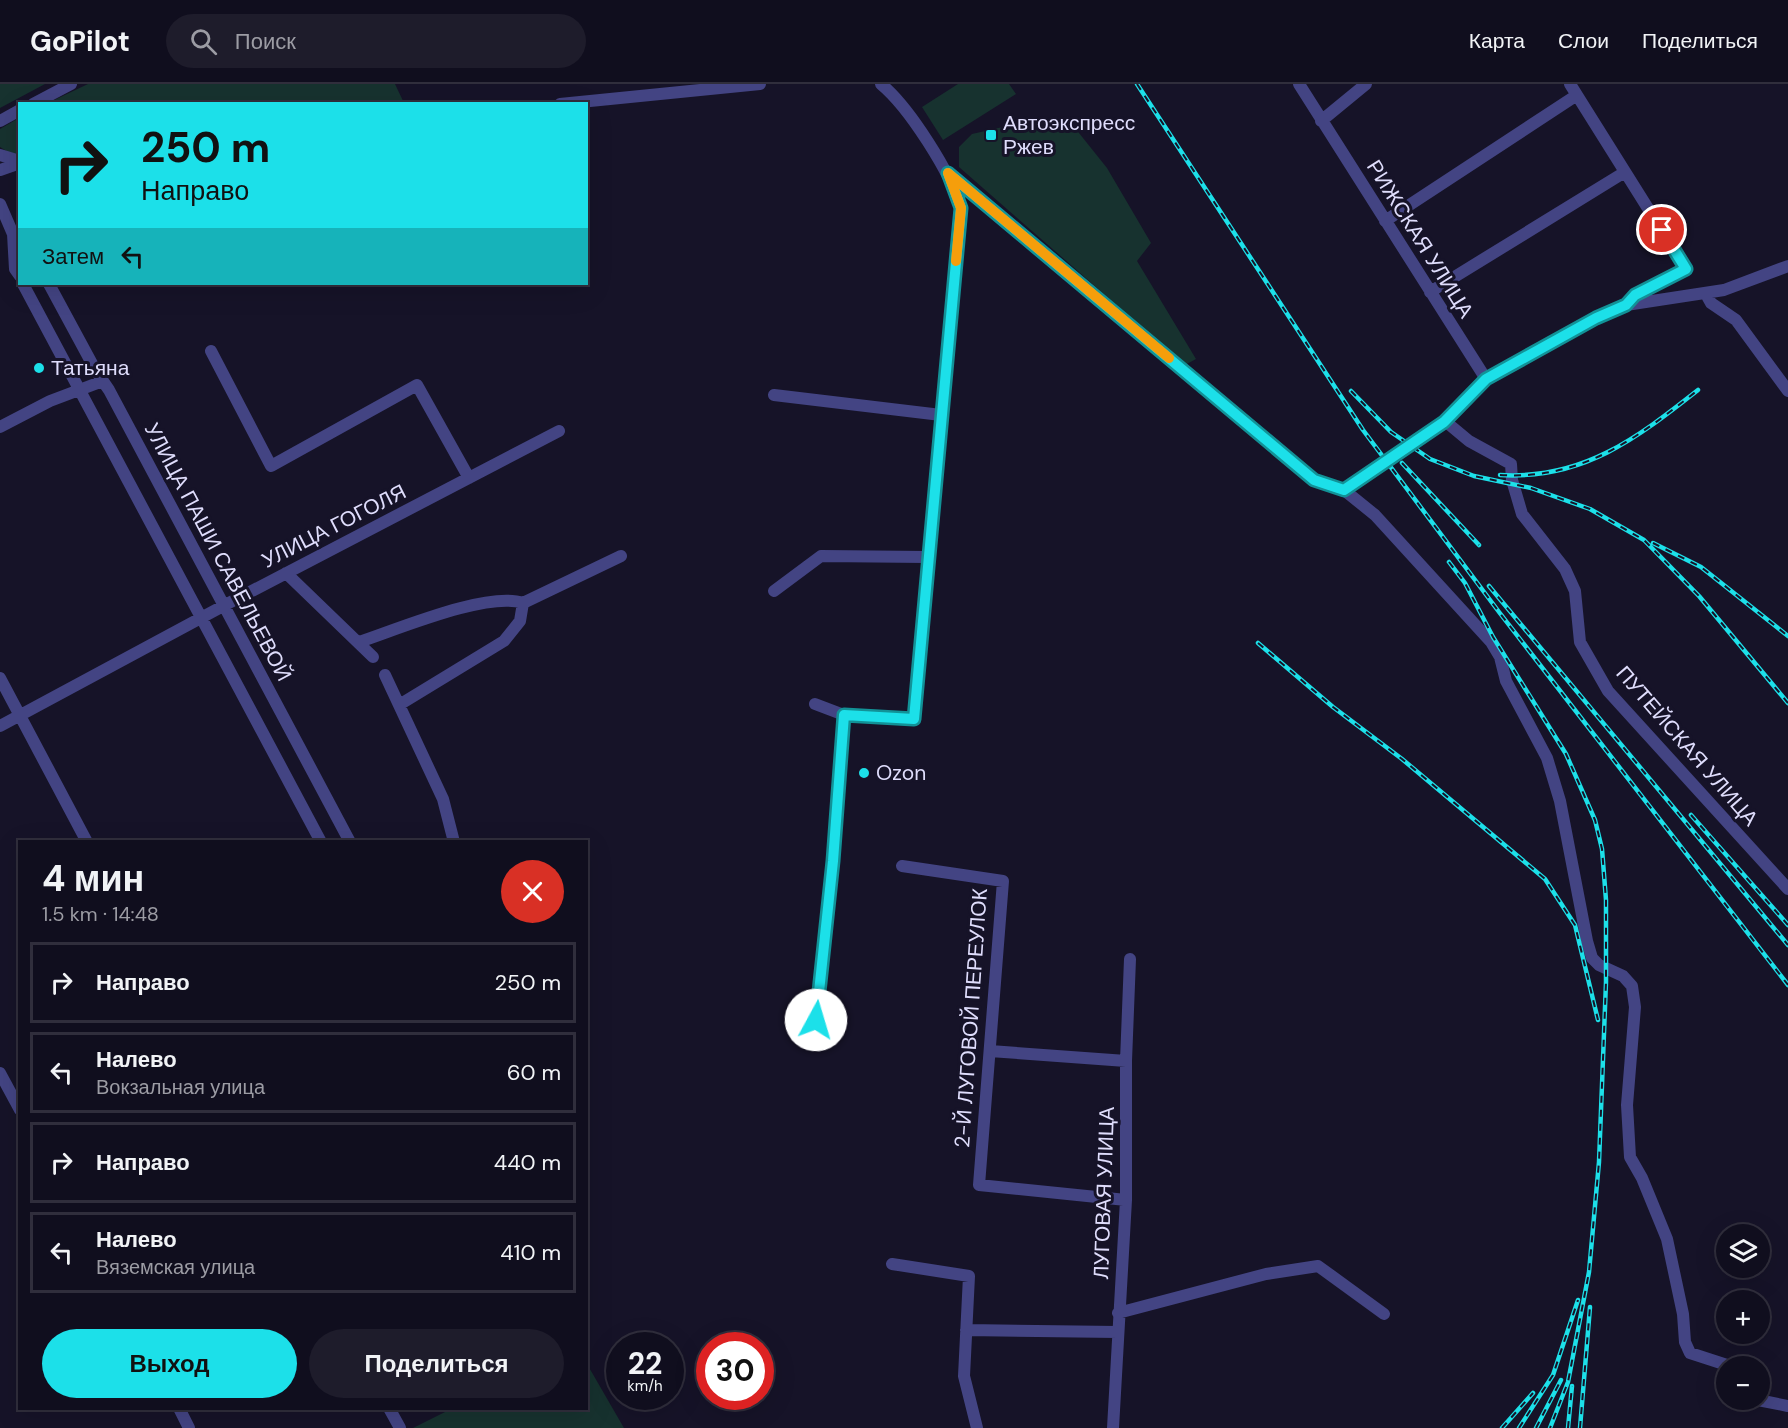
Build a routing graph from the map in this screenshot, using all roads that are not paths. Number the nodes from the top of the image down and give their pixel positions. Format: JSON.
{"nodes":[{"id":1,"x":71,"y":84,"type":"edge"},
{"id":2,"x":760,"y":84,"type":"edge"},
{"id":3,"x":881,"y":84,"type":"edge"},
{"id":4,"x":1299,"y":84,"type":"edge"},
{"id":5,"x":1366,"y":84,"type":"edge"},
{"id":6,"x":891,"y":89,"type":"edge"},
{"id":7,"x":1573,"y":89,"type":"edge"},
{"id":8,"x":37,"y":102,"type":"edge"},
{"id":9,"x":580,"y":102,"type":"edge"},
{"id":10,"x":18,"y":112,"type":"edge"},
{"id":11,"x":0,"y":121,"type":"edge"},
{"id":12,"x":1321,"y":121,"type":"junction"},
{"id":13,"x":0,"y":155,"type":"edge"},
{"id":14,"x":18,"y":161,"type":"edge"},
{"id":15,"x":18,"y":163,"type":"edge"},
{"id":16,"x":0,"y":170,"type":"edge"},
{"id":17,"x":1626,"y":172,"type":"junction"},
{"id":18,"x":948,"y":173,"type":"junction"},
{"id":19,"x":0,"y":204,"type":"edge"},
{"id":20,"x":1385,"y":221,"type":"junction"},
{"id":21,"x":16,"y":237,"type":"edge"},
{"id":22,"x":1788,"y":266,"type":"edge"},
{"id":23,"x":18,"y":273,"type":"edge"},
{"id":24,"x":24,"y":285,"type":"edge"},
{"id":25,"x":50,"y":285,"type":"edge"},
{"id":26,"x":1430,"y":292,"type":"junction"},
{"id":27,"x":1706,"y":294,"type":"junction"},
{"id":28,"x":1626,"y":305,"type":"junction"},
{"id":29,"x":211,"y":351,"type":"dead end"},
{"id":30,"x":1486,"y":379,"type":"junction"},
{"id":31,"x":103,"y":381,"type":"junction"},
{"id":32,"x":80,"y":390,"type":"junction"},
{"id":33,"x":1788,"y":392,"type":"edge"},
{"id":34,"x":774,"y":395,"type":"dead end"},
{"id":35,"x":941,"y":415,"type":"junction"},
{"id":36,"x":1444,"y":422,"type":"junction"},
{"id":37,"x":0,"y":427,"type":"edge"},
{"id":38,"x":559,"y":431,"type":"dead end"},
{"id":39,"x":469,"y":478,"type":"junction"},
{"id":40,"x":1344,"y":490,"type":"junction"},
{"id":41,"x":621,"y":556,"type":"dead end"},
{"id":42,"x":927,"y":557,"type":"junction"},
{"id":43,"x":286,"y":573,"type":"junction"},
{"id":44,"x":774,"y":591,"type":"dead end"},
{"id":45,"x":523,"y":603,"type":"junction"},
{"id":46,"x":225,"y":605,"type":"junction"},
{"id":47,"x":201,"y":618,"type":"junction"},
{"id":48,"x":359,"y":642,"type":"junction"},
{"id":49,"x":373,"y":657,"type":"dead end"},
{"id":50,"x":385,"y":675,"type":"dead end"},
{"id":51,"x":0,"y":678,"type":"edge"},
{"id":52,"x":815,"y":704,"type":"dead end"},
{"id":53,"x":399,"y":705,"type":"junction"},
{"id":54,"x":20,"y":715,"type":"junction"},
{"id":55,"x":844,"y":715,"type":"junction"},
{"id":56,"x":0,"y":726,"type":"edge"},
{"id":57,"x":86,"y":840,"type":"edge"},
{"id":58,"x":320,"y":840,"type":"edge"},
{"id":59,"x":349,"y":840,"type":"edge"},
{"id":60,"x":453,"y":840,"type":"edge"},
{"id":61,"x":902,"y":866,"type":"dead end"},
{"id":62,"x":1788,"y":889,"type":"edge"},
{"id":63,"x":1130,"y":959,"type":"dead end"},
{"id":64,"x":816,"y":1020,"type":"dead end"},
{"id":65,"x":990,"y":1051,"type":"junction"},
{"id":66,"x":1126,"y":1061,"type":"junction"},
{"id":67,"x":0,"y":1073,"type":"edge"},
{"id":68,"x":18,"y":1106,"type":"edge"},
{"id":69,"x":1126,"y":1200,"type":"junction"},
{"id":70,"x":892,"y":1264,"type":"dead end"},
{"id":71,"x":1118,"y":1313,"type":"junction"},
{"id":72,"x":1384,"y":1314,"type":"dead end"},
{"id":73,"x":966,"y":1330,"type":"junction"},
{"id":74,"x":1118,"y":1332,"type":"junction"},
{"id":75,"x":1716,"y":1361,"type":"edge"},
{"id":76,"x":1770,"y":1402,"type":"edge"},
{"id":77,"x":1788,"y":1406,"type":"edge"},
{"id":78,"x":180,"y":1410,"type":"edge"},
{"id":79,"x":390,"y":1410,"type":"edge"},
{"id":80,"x":189,"y":1428,"type":"edge"},
{"id":81,"x":400,"y":1428,"type":"edge"},
{"id":82,"x":977,"y":1428,"type":"edge"},
{"id":83,"x":1113,"y":1428,"type":"edge"}],
"edges":[{"from":1,"to":8,"type":"street"},
{"from":2,"to":9,"type":"street"},
{"from":3,"to":6,"type":"street"},
{"from":4,"to":12,"type":"street","name":"РИЖСКАЯ УЛИЦА"},
{"from":5,"to":12,"type":"street"},
{"from":6,"to":18,"type":"street"},
{"from":7,"to":17,"type":"street"},
{"from":7,"to":20,"type":"street"},
{"from":10,"to":11,"type":"street"},
{"from":12,"to":20,"type":"street","name":"РИЖСКАЯ УЛИЦА"},
{"from":13,"to":14,"type":"street"},
{"from":15,"to":16,"type":"street"},
{"from":17,"to":26,"type":"street"},
{"from":17,"to":28,"type":"street"},
{"from":18,"to":35,"type":"street"},
{"from":18,"to":40,"type":"street"},
{"from":19,"to":21,"type":"street"},
{"from":20,"to":26,"type":"street","name":"РИЖСКАЯ УЛИЦА"},
{"from":21,"to":23,"type":"street"},
{"from":22,"to":27,"type":"street"},
{"from":24,"to":32,"type":"street"},
{"from":25,"to":31,"type":"street","name":"УЛИЦА ПАШИ САВЕЛЬЕВОЙ"},
{"from":26,"to":30,"type":"street","name":"РИЖСКАЯ УЛИЦА"},
{"from":27,"to":28,"type":"street"},
{"from":27,"to":33,"type":"street"},
{"from":28,"to":30,"type":"street"},
{"from":29,"to":39,"type":"street"},
{"from":30,"to":36,"type":"street"},
{"from":31,"to":32,"type":"street"},
{"from":31,"to":46,"type":"street","name":"УЛИЦА ПАШИ САВЕЛЬЕВОЙ"},
{"from":32,"to":37,"type":"street"},
{"from":32,"to":47,"type":"street"},
{"from":34,"to":35,"type":"street"},
{"from":35,"to":42,"type":"street"},
{"from":36,"to":40,"type":"street"},
{"from":36,"to":62,"type":"street","name":"ПУТЕЙСКАЯ УЛИЦА"},
{"from":38,"to":39,"type":"street","name":"УЛИЦА ГОГОЛЯ"},
{"from":39,"to":43,"type":"street","name":"УЛИЦА ГОГОЛЯ"},
{"from":40,"to":75,"type":"street"},
{"from":41,"to":45,"type":"street"},
{"from":42,"to":44,"type":"street"},
{"from":42,"to":55,"type":"street"},
{"from":43,"to":46,"type":"street","name":"УЛИЦА ГОГОЛЯ"},
{"from":43,"to":48,"type":"street"},
{"from":45,"to":48,"type":"street"},
{"from":45,"to":53,"type":"street"},
{"from":46,"to":47,"type":"street","name":"УЛИЦА ГОГОЛЯ"},
{"from":46,"to":59,"type":"street","name":"УЛИЦА ПАШИ САВЕЛЬЕВОЙ"},
{"from":47,"to":54,"type":"street","name":"УЛИЦА ГОГОЛЯ"},
{"from":47,"to":58,"type":"street"},
{"from":48,"to":49,"type":"street"},
{"from":50,"to":53,"type":"street"},
{"from":51,"to":54,"type":"street"},
{"from":52,"to":55,"type":"street"},
{"from":53,"to":60,"type":"street"},
{"from":54,"to":56,"type":"street","name":"УЛИЦА ГОГОЛЯ"},
{"from":54,"to":57,"type":"street"},
{"from":55,"to":64,"type":"street"},
{"from":61,"to":65,"type":"street","name":"2-Й ЛУГОВОЙ ПЕРЕУЛОК"},
{"from":63,"to":66,"type":"street","name":"ЛУГОВАЯ УЛИЦА"},
{"from":65,"to":66,"type":"street"},
{"from":65,"to":69,"type":"street","name":"2-Й ЛУГОВОЙ ПЕРЕУЛОК"},
{"from":66,"to":69,"type":"street","name":"ЛУГОВАЯ УЛИЦА"},
{"from":67,"to":68,"type":"street"},
{"from":69,"to":71,"type":"street","name":"ЛУГОВАЯ УЛИЦА"},
{"from":70,"to":73,"type":"street"},
{"from":71,"to":72,"type":"street"},
{"from":71,"to":74,"type":"street","name":"ЛУГОВАЯ УЛИЦА"},
{"from":73,"to":74,"type":"street"},
{"from":73,"to":82,"type":"street"},
{"from":74,"to":83,"type":"street","name":"ЛУГОВАЯ УЛИЦА"},
{"from":76,"to":77,"type":"street"},
{"from":78,"to":80,"type":"street"},
{"from":79,"to":81,"type":"street"}]}
